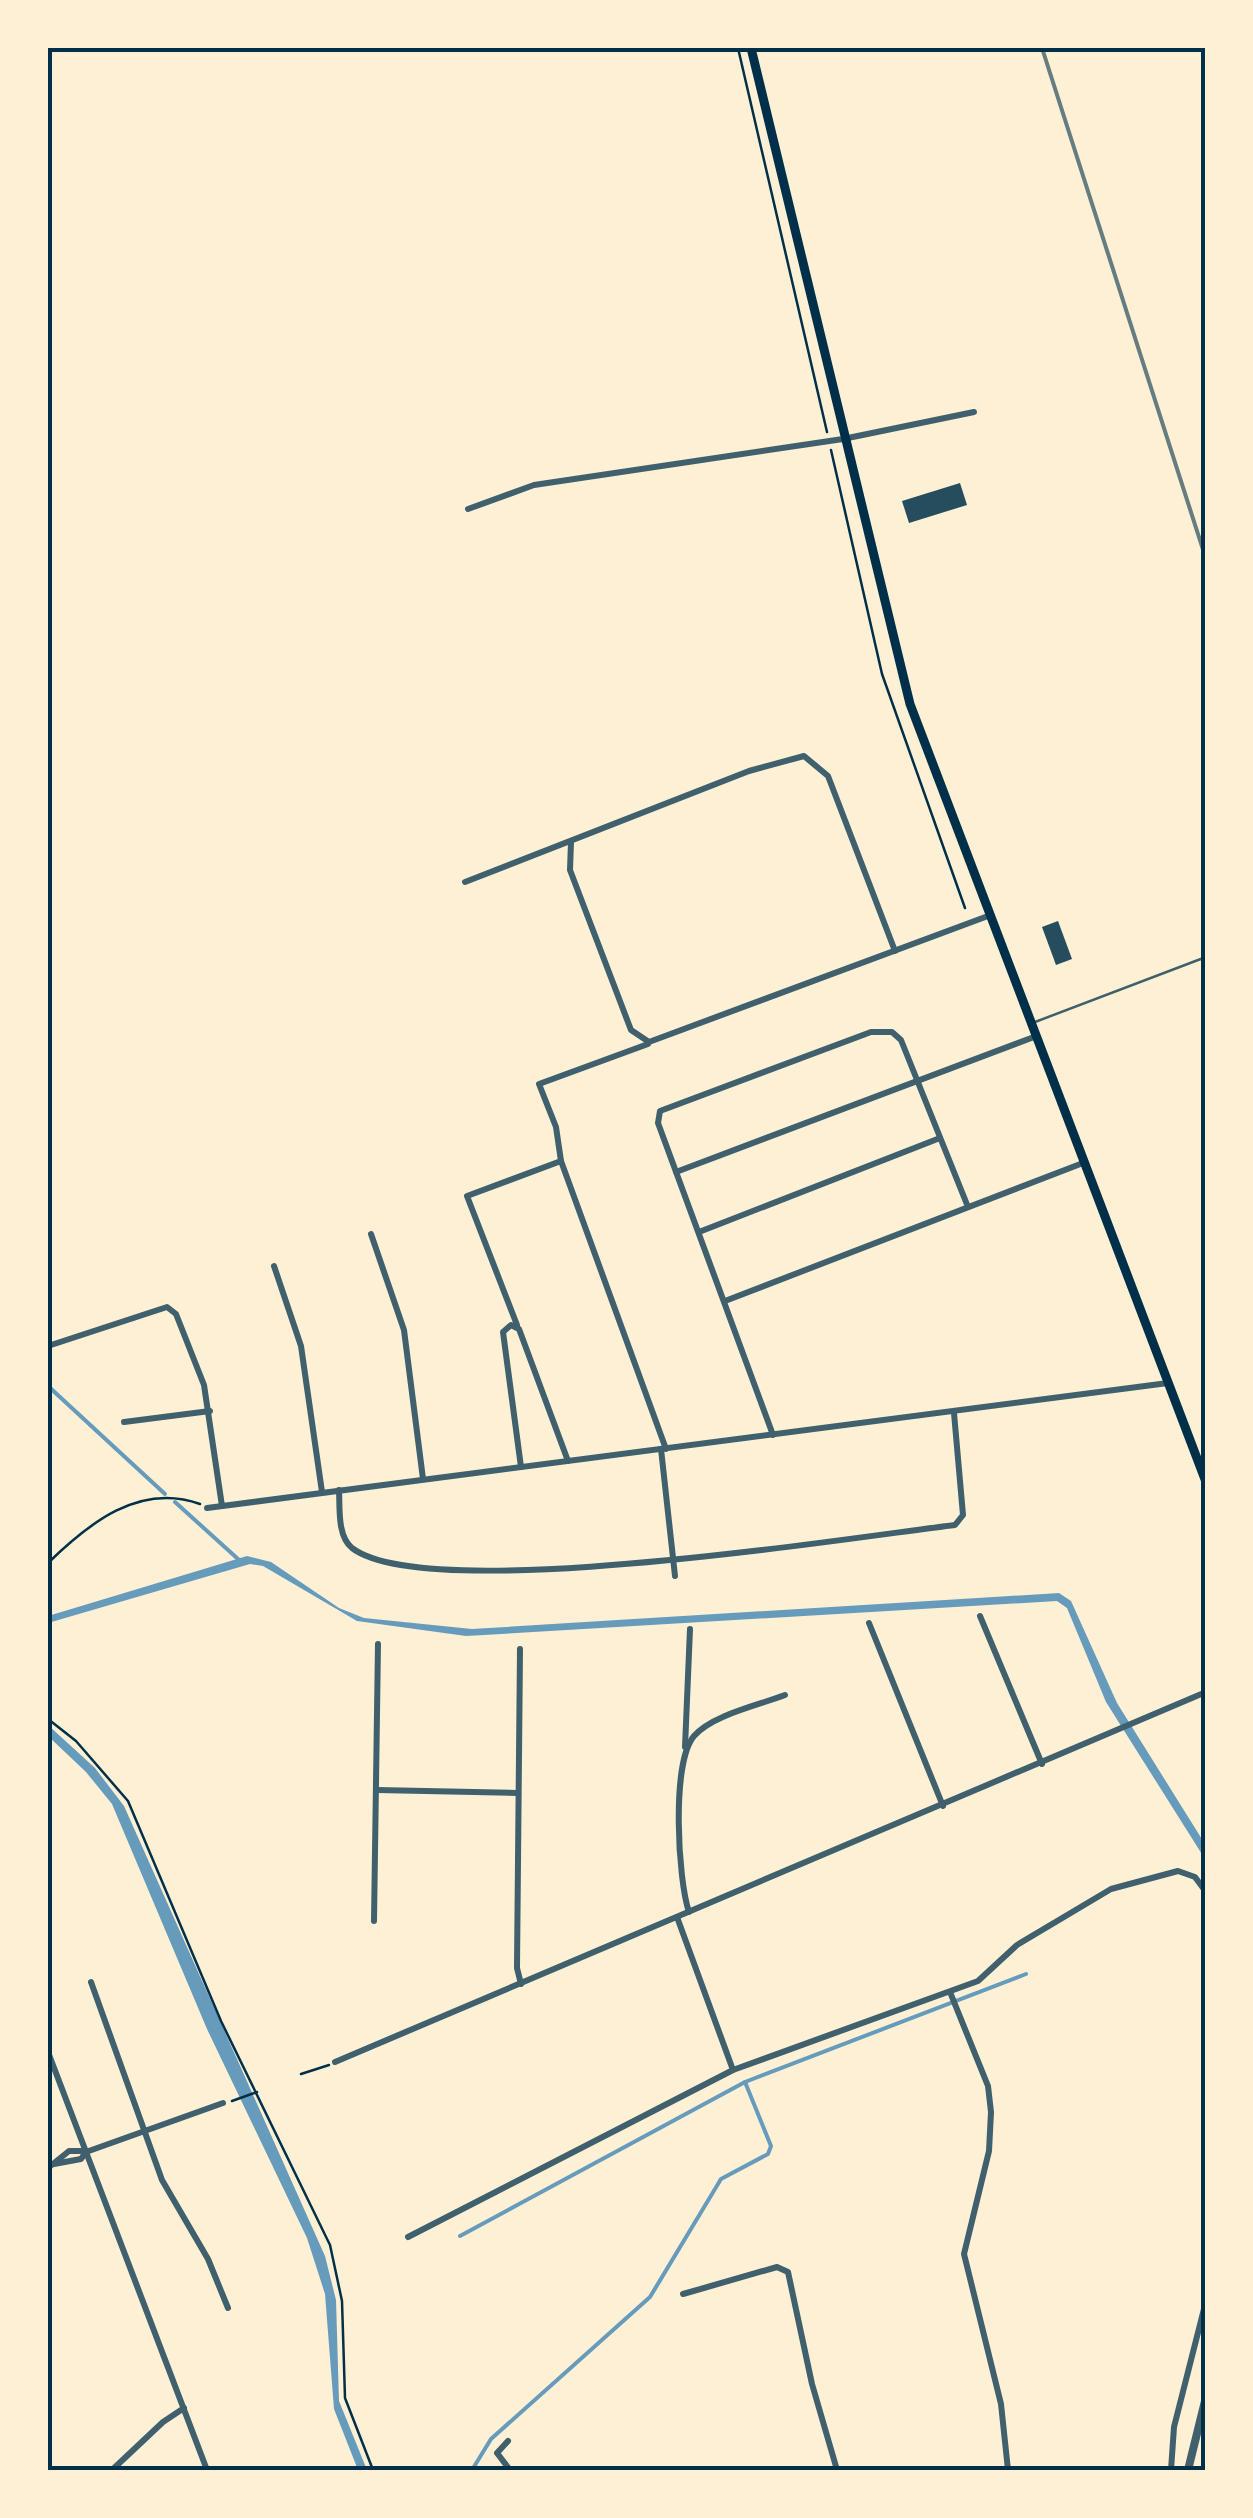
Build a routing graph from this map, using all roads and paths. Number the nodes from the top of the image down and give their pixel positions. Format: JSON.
{"nodes":[{"id":1,"x":738,"y":48,"type":"edge"},
{"id":2,"x":751,"y":48,"type":"edge"},
{"id":3,"x":974,"y":412,"type":"dead end"},
{"id":4,"x":843,"y":439,"type":"junction"},
{"id":5,"x":829,"y":441,"type":"junction"},
{"id":6,"x":468,"y":510,"type":"dead end"},
{"id":7,"x":571,"y":842,"type":"junction"},
{"id":8,"x":465,"y":882,"type":"dead end"},
{"id":9,"x":965,"y":908,"type":"dead end"},
{"id":10,"x":988,"y":916,"type":"junction"},
{"id":11,"x":894,"y":951,"type":"junction"},
{"id":12,"x":1206,"y":956,"type":"edge"},
{"id":13,"x":1030,"y":1024,"type":"junction"},
{"id":14,"x":1034,"y":1038,"type":"junction"},
{"id":15,"x":655,"y":1041,"type":"junction"},
{"id":16,"x":918,"y":1080,"type":"junction"},
{"id":17,"x":940,"y":1138,"type":"junction"},
{"id":18,"x":561,"y":1161,"type":"junction"},
{"id":19,"x":1083,"y":1163,"type":"junction"},
{"id":20,"x":676,"y":1172,"type":"junction"},
{"id":21,"x":968,"y":1207,"type":"junction"},
{"id":22,"x":699,"y":1232,"type":"junction"},
{"id":23,"x":371,"y":1234,"type":"dead end"},
{"id":24,"x":274,"y":1266,"type":"dead end"},
{"id":25,"x":725,"y":1301,"type":"junction"},
{"id":26,"x":519,"y":1329,"type":"junction"},
{"id":27,"x":48,"y":1346,"type":"edge"},
{"id":28,"x":1168,"y":1383,"type":"junction"},
{"id":29,"x":210,"y":1411,"type":"junction"},
{"id":30,"x":954,"y":1413,"type":"junction"},
{"id":31,"x":124,"y":1422,"type":"dead end"},
{"id":32,"x":773,"y":1436,"type":"junction"},
{"id":33,"x":663,"y":1449,"type":"junction"},
{"id":34,"x":568,"y":1462,"type":"junction"},
{"id":35,"x":521,"y":1467,"type":"junction"},
{"id":36,"x":423,"y":1480,"type":"junction"},
{"id":37,"x":1206,"y":1482,"type":"edge"},
{"id":38,"x":338,"y":1490,"type":"junction"},
{"id":39,"x":322,"y":1492,"type":"junction"},
{"id":40,"x":222,"y":1506,"type":"junction"},
{"id":41,"x":207,"y":1508,"type":"joint"},
{"id":42,"x":673,"y":1559,"type":"junction"},
{"id":43,"x":48,"y":1563,"type":"edge"},
{"id":44,"x":675,"y":1576,"type":"dead end"},
{"id":45,"x":980,"y":1616,"type":"dead end"},
{"id":46,"x":868,"y":1623,"type":"dead end"},
{"id":47,"x":690,"y":1629,"type":"dead end"},
{"id":48,"x":378,"y":1644,"type":"dead end"},
{"id":49,"x":520,"y":1649,"type":"dead end"},
{"id":50,"x":1206,"y":1692,"type":"edge"},
{"id":51,"x":785,"y":1695,"type":"dead end"},
{"id":52,"x":48,"y":1718,"type":"edge"},
{"id":53,"x":684,"y":1758,"type":"junction"},
{"id":54,"x":1042,"y":1764,"type":"junction"},
{"id":55,"x":377,"y":1790,"type":"junction"},
{"id":56,"x":517,"y":1792,"type":"junction"},
{"id":57,"x":943,"y":1806,"type":"junction"},
{"id":58,"x":1206,"y":1892,"type":"edge"},
{"id":59,"x":689,"y":1912,"type":"junction"},
{"id":60,"x":677,"y":1917,"type":"junction"},
{"id":61,"x":374,"y":1921,"type":"dead end"},
{"id":62,"x":92,"y":1982,"type":"dead end"},
{"id":63,"x":522,"y":1984,"type":"junction"},
{"id":64,"x":952,"y":1998,"type":"junction"},
{"id":65,"x":48,"y":2052,"type":"edge"},
{"id":66,"x":335,"y":2062,"type":"joint"},
{"id":67,"x":733,"y":2070,"type":"junction"},
{"id":68,"x":301,"y":2074,"type":"dead end"},
{"id":69,"x":257,"y":2092,"type":"junction"},
{"id":70,"x":237,"y":2100,"type":"dead end"},
{"id":71,"x":223,"y":2102,"type":"dead end"},
{"id":72,"x":144,"y":2130,"type":"junction"},
{"id":73,"x":86,"y":2152,"type":"junction"},
{"id":74,"x":51,"y":2166,"type":"edge"},
{"id":75,"x":408,"y":2237,"type":"dead end"},
{"id":76,"x":683,"y":2294,"type":"dead end"},
{"id":77,"x":1206,"y":2301,"type":"edge"},
{"id":78,"x":228,"y":2308,"type":"dead end"},
{"id":79,"x":1206,"y":2398,"type":"edge"},
{"id":80,"x":184,"y":2408,"type":"junction"},
{"id":81,"x":508,"y":2441,"type":"dead end"},
{"id":82,"x":112,"y":2470,"type":"edge"},
{"id":83,"x":207,"y":2470,"type":"edge"},
{"id":84,"x":373,"y":2470,"type":"edge"},
{"id":85,"x":510,"y":2470,"type":"edge"},
{"id":86,"x":837,"y":2470,"type":"edge"},
{"id":87,"x":1008,"y":2470,"type":"edge"},
{"id":88,"x":1171,"y":2470,"type":"edge"},
{"id":89,"x":1191,"y":2470,"type":"edge"}],
"edges":[{"from":1,"to":5,"type":"path"},
{"from":2,"to":4,"type":"main road"},
{"from":3,"to":4,"type":"street"},
{"from":4,"to":5,"type":"street"},
{"from":4,"to":10,"type":"main road"},
{"from":5,"to":6,"type":"street"},
{"from":5,"to":9,"type":"path"},
{"from":7,"to":8,"type":"street"},
{"from":7,"to":11,"type":"street"},
{"from":7,"to":15,"type":"street"},
{"from":10,"to":11,"type":"street"},
{"from":10,"to":13,"type":"main road"},
{"from":11,"to":15,"type":"street"},
{"from":12,"to":13,"type":"lane"},
{"from":13,"to":14,"type":"main road"},
{"from":14,"to":16,"type":"street"},
{"from":14,"to":19,"type":"main road"},
{"from":15,"to":18,"type":"street"},
{"from":16,"to":17,"type":"street"},
{"from":16,"to":20,"type":"street"},
{"from":16,"to":20,"type":"street"},
{"from":17,"to":21,"type":"street"},
{"from":17,"to":22,"type":"street"},
{"from":18,"to":26,"type":"street"},
{"from":18,"to":33,"type":"street"},
{"from":19,"to":21,"type":"street"},
{"from":19,"to":28,"type":"main road"},
{"from":20,"to":22,"type":"street"},
{"from":21,"to":25,"type":"street"},
{"from":22,"to":25,"type":"street"},
{"from":23,"to":36,"type":"street"},
{"from":24,"to":39,"type":"street"},
{"from":25,"to":32,"type":"street"},
{"from":26,"to":34,"type":"street"},
{"from":26,"to":35,"type":"street"},
{"from":27,"to":29,"type":"street"},
{"from":28,"to":30,"type":"street"},
{"from":28,"to":37,"type":"main road"},
{"from":29,"to":31,"type":"street"},
{"from":29,"to":40,"type":"street"},
{"from":30,"to":32,"type":"street"},
{"from":30,"to":42,"type":"street"},
{"from":32,"to":33,"type":"street"},
{"from":33,"to":34,"type":"street"},
{"from":33,"to":42,"type":"street"},
{"from":34,"to":35,"type":"street"},
{"from":35,"to":36,"type":"street"},
{"from":36,"to":38,"type":"street"},
{"from":38,"to":39,"type":"street"},
{"from":38,"to":42,"type":"street"},
{"from":39,"to":40,"type":"street"},
{"from":40,"to":41,"type":"street"},
{"from":41,"to":43,"type":"path"},
{"from":42,"to":44,"type":"street"},
{"from":45,"to":54,"type":"street"},
{"from":46,"to":57,"type":"street"},
{"from":47,"to":53,"type":"street"},
{"from":48,"to":55,"type":"street"},
{"from":49,"to":56,"type":"street"},
{"from":50,"to":54,"type":"street"},
{"from":51,"to":53,"type":"street"},
{"from":52,"to":69,"type":"path"},
{"from":53,"to":59,"type":"street"},
{"from":54,"to":57,"type":"street"},
{"from":55,"to":56,"type":"street"},
{"from":55,"to":61,"type":"street"},
{"from":56,"to":63,"type":"street"},
{"from":57,"to":59,"type":"street"},
{"from":58,"to":64,"type":"street"},
{"from":59,"to":60,"type":"street"},
{"from":60,"to":63,"type":"street"},
{"from":60,"to":67,"type":"street"},
{"from":62,"to":72,"type":"street"},
{"from":63,"to":66,"type":"street"},
{"from":64,"to":67,"type":"street"},
{"from":64,"to":87,"type":"street"},
{"from":65,"to":73,"type":"street"},
{"from":66,"to":68,"type":"path"},
{"from":67,"to":75,"type":"street"},
{"from":69,"to":70,"type":"path"},
{"from":69,"to":84,"type":"path"},
{"from":71,"to":72,"type":"street"},
{"from":72,"to":73,"type":"street"},
{"from":72,"to":78,"type":"street"},
{"from":73,"to":74,"type":"street"},
{"from":73,"to":80,"type":"street"},
{"from":76,"to":86,"type":"street"},
{"from":77,"to":88,"type":"street"},
{"from":79,"to":89,"type":"street"},
{"from":80,"to":82,"type":"street"},
{"from":80,"to":83,"type":"street"},
{"from":81,"to":85,"type":"street"}]}
